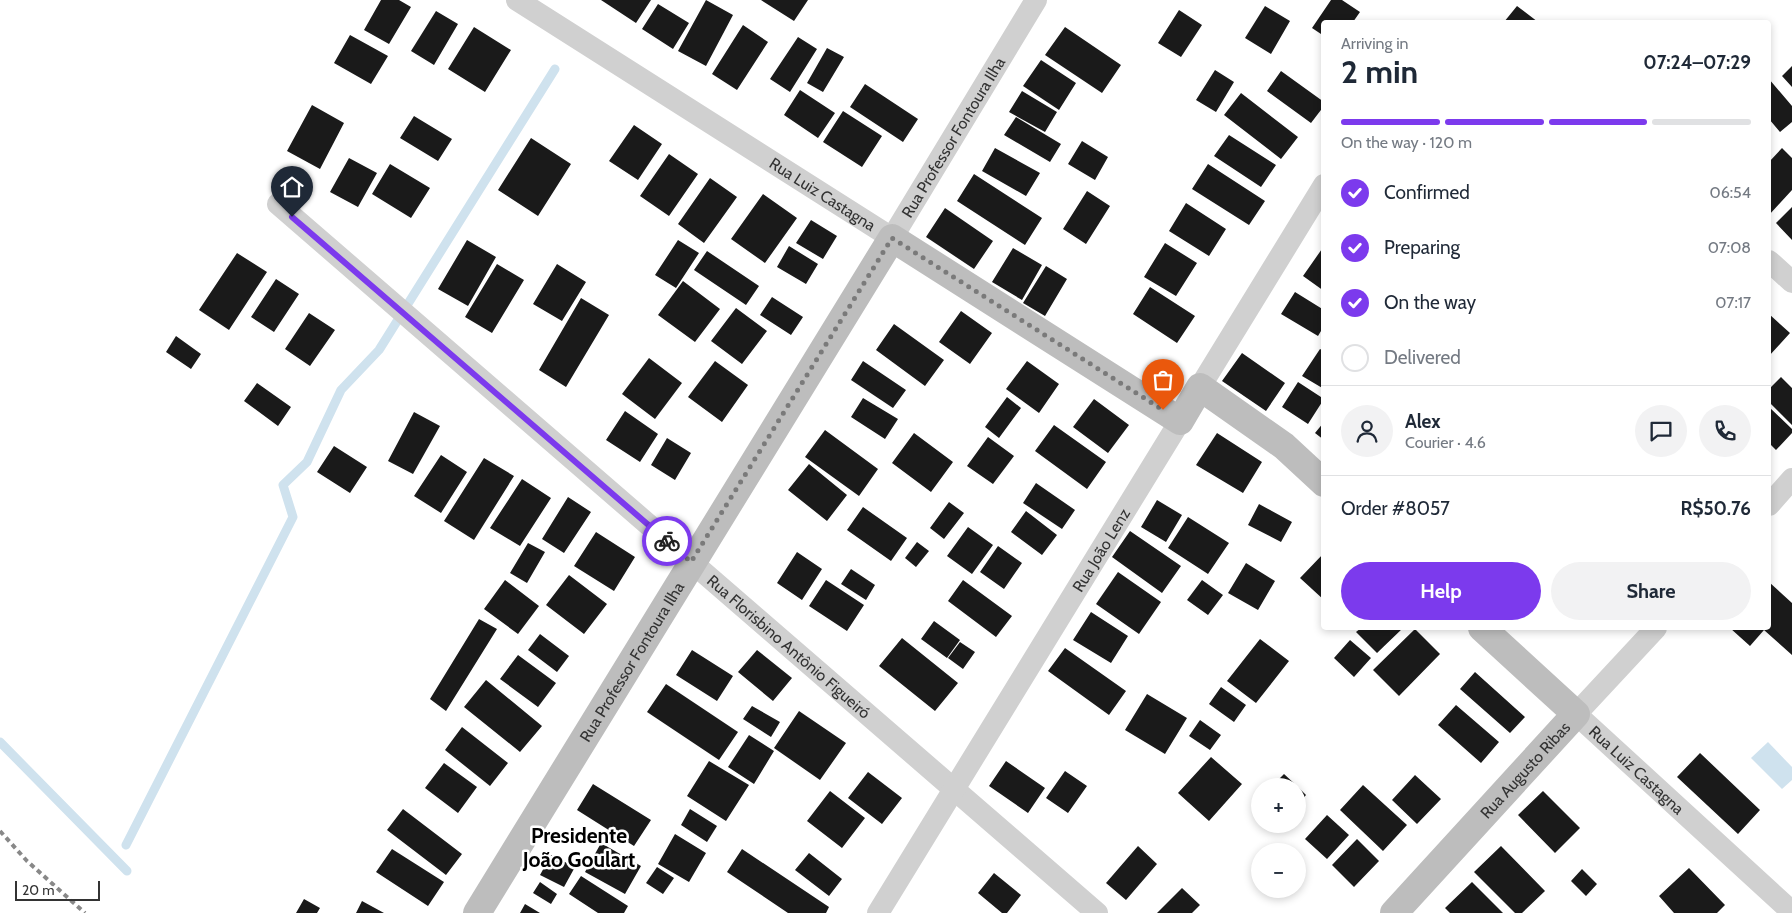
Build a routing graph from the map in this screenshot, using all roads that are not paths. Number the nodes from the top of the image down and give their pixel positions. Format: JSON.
{"nodes":[{"id":1,"x":517,"y":0,"type":"edge"},
{"id":2,"x":1036,"y":0,"type":"edge"},
{"id":3,"x":1321,"y":190,"type":"edge"},
{"id":4,"x":278,"y":204,"type":"dead end"},
{"id":5,"x":892,"y":238,"type":"junction"},
{"id":6,"x":1771,"y":263,"type":"edge"},
{"id":7,"x":1792,"y":282,"type":"edge"},
{"id":8,"x":1200,"y":387,"type":"junction"},
{"id":9,"x":1180,"y":421,"type":"junction"},
{"id":10,"x":1792,"y":479,"type":"edge"},
{"id":11,"x":1321,"y":480,"type":"edge"},
{"id":12,"x":1771,"y":503,"type":"edge"},
{"id":13,"x":691,"y":562,"type":"junction"},
{"id":14,"x":1484,"y":630,"type":"edge"},
{"id":15,"x":1654,"y":630,"type":"edge"},
{"id":16,"x":1576,"y":714,"type":"junction"},
{"id":17,"x":954,"y":789,"type":"junction"},
{"id":18,"x":1792,"y":912,"type":"edge"},
{"id":19,"x":476,"y":913,"type":"edge"},
{"id":20,"x":878,"y":913,"type":"edge"},
{"id":21,"x":1097,"y":913,"type":"edge"},
{"id":22,"x":1394,"y":913,"type":"edge"}],
"edges":[{"from":1,"to":5,"type":"street","name":"Rua Luiz Castagna"},
{"from":2,"to":5,"type":"street","name":"Rua Professor Fontoura Ilha"},
{"from":3,"to":8,"type":"street","name":"Rua João Lenz"},
{"from":4,"to":13,"type":"street","name":"Rua Florisbino Antônio Figueiró"},
{"from":5,"to":9,"type":"street","name":"Rua Luiz Castagna"},
{"from":5,"to":13,"type":"street","name":"Rua Professor Fontoura Ilha"},
{"from":6,"to":7,"type":"street"},
{"from":8,"to":9,"type":"street","name":"Rua João Lenz"},
{"from":8,"to":11,"type":"street"},
{"from":9,"to":17,"type":"street","name":"Rua João Lenz"},
{"from":10,"to":12,"type":"street"},
{"from":13,"to":17,"type":"street","name":"Rua Florisbino Antônio Figueiró"},
{"from":13,"to":19,"type":"street","name":"Rua Professor Fontoura Ilha"},
{"from":14,"to":16,"type":"street","name":"Rua Luiz Castagna"},
{"from":15,"to":16,"type":"street","name":"Rua Augusto Ribas"},
{"from":16,"to":18,"type":"street","name":"Rua Luiz Castagna"},
{"from":16,"to":22,"type":"street","name":"Rua Augusto Ribas"},
{"from":17,"to":20,"type":"street","name":"Rua João Lenz"},
{"from":17,"to":21,"type":"street","name":"Rua Florisbino Antônio Figueiró"}]}
